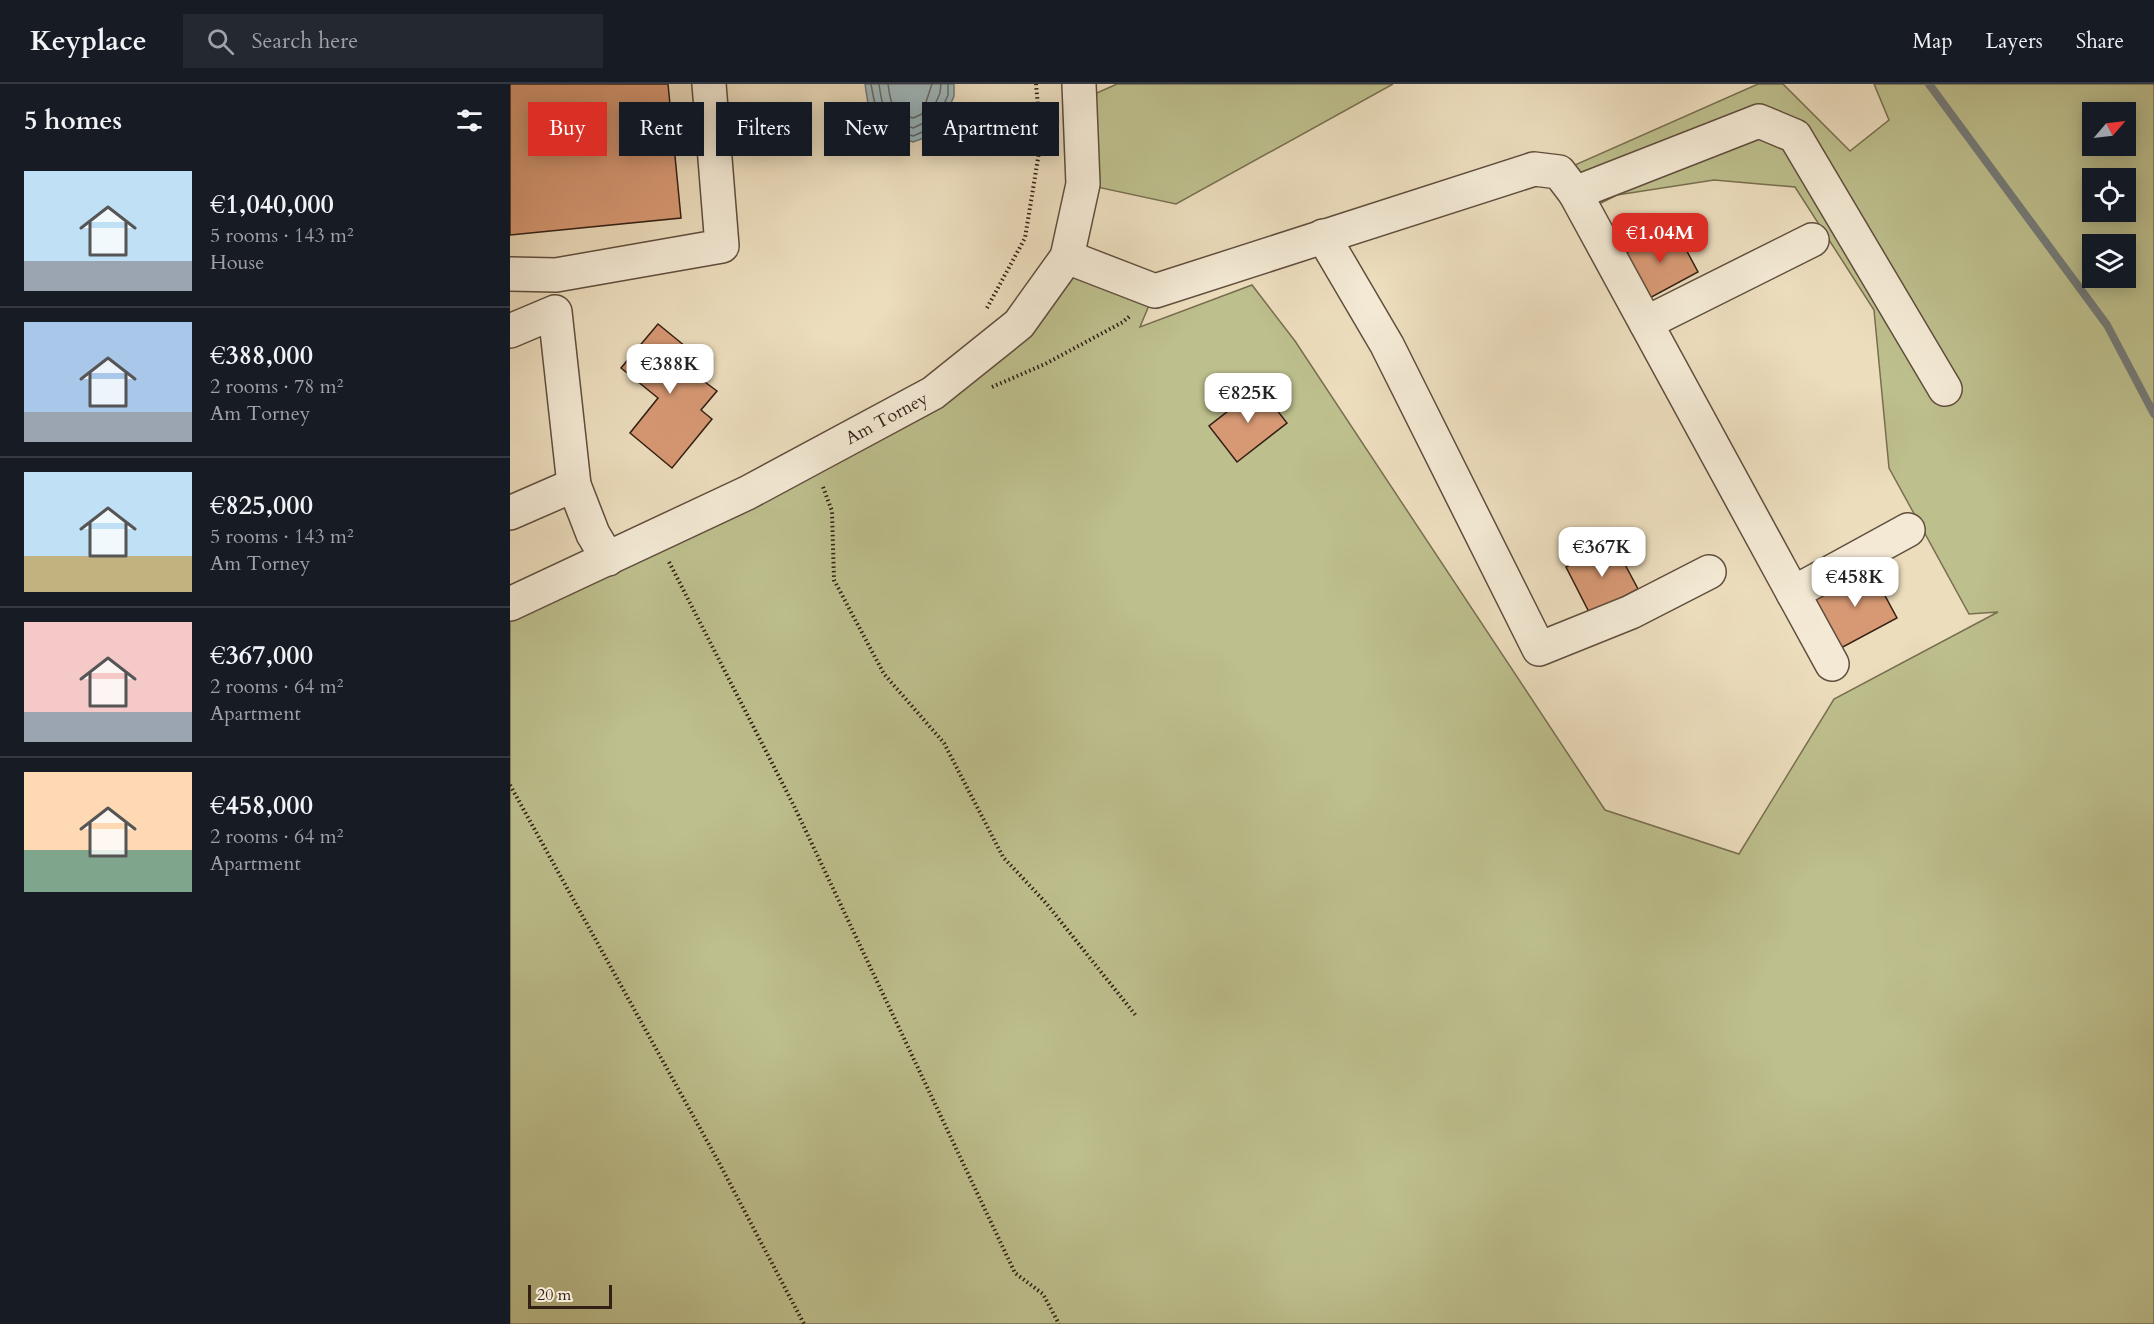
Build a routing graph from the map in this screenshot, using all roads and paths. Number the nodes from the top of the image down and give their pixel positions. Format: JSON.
{"nodes":[{"id":1,"x":709,"y":84,"type":"edge"},
{"id":2,"x":1036,"y":84,"type":"edge"},
{"id":3,"x":1079,"y":84,"type":"edge"},
{"id":4,"x":1575,"y":193,"type":"junction"},
{"id":5,"x":1323,"y":236,"type":"junction"},
{"id":6,"x":1812,"y":240,"type":"dead end"},
{"id":7,"x":1067,"y":257,"type":"junction"},
{"id":8,"x":510,"y":274,"type":"edge"},
{"id":9,"x":555,"y":275,"type":"junction"},
{"id":10,"x":986,"y":310,"type":"dead end"},
{"id":11,"x":555,"y":312,"type":"junction"},
{"id":12,"x":1646,"y":323,"type":"junction"},
{"id":13,"x":510,"y":332,"type":"edge"},
{"id":14,"x":1945,"y":389,"type":"dead end"},
{"id":15,"x":813,"y":457,"type":"junction"},
{"id":16,"x":574,"y":485,"type":"junction"},
{"id":17,"x":510,"y":513,"type":"edge"},
{"id":18,"x":1908,"y":530,"type":"dead end"},
{"id":19,"x":656,"y":536,"type":"junction"},
{"id":20,"x":608,"y":559,"type":"junction"},
{"id":21,"x":1709,"y":572,"type":"dead end"},
{"id":22,"x":1793,"y":593,"type":"junction"},
{"id":23,"x":510,"y":604,"type":"edge"},
{"id":24,"x":1832,"y":664,"type":"dead end"},
{"id":25,"x":510,"y":785,"type":"edge"},
{"id":26,"x":1137,"y":1017,"type":"dead end"},
{"id":27,"x":804,"y":1324,"type":"edge"},
{"id":28,"x":1059,"y":1324,"type":"edge"}],
"edges":[{"from":1,"to":9,"type":"street"},
{"from":2,"to":10,"type":"path"},
{"from":3,"to":7,"type":"street","name":"Am Torney"},
{"from":4,"to":5,"type":"street"},
{"from":4,"to":12,"type":"street"},
{"from":4,"to":14,"type":"street"},
{"from":5,"to":7,"type":"street"},
{"from":5,"to":21,"type":"street"},
{"from":6,"to":12,"type":"street"},
{"from":7,"to":15,"type":"street","name":"Am Torney"},
{"from":8,"to":9,"type":"street"},
{"from":9,"to":11,"type":"street"},
{"from":11,"to":13,"type":"street"},
{"from":11,"to":16,"type":"street"},
{"from":12,"to":22,"type":"street"},
{"from":15,"to":19,"type":"street","name":"Am Torney"},
{"from":15,"to":26,"type":"path"},
{"from":16,"to":17,"type":"street"},
{"from":16,"to":20,"type":"street"},
{"from":18,"to":22,"type":"street"},
{"from":19,"to":20,"type":"street","name":"Am Torney"},
{"from":19,"to":28,"type":"path"},
{"from":20,"to":23,"type":"street","name":"Am Torney"},
{"from":22,"to":24,"type":"street"},
{"from":25,"to":27,"type":"path"}]}
